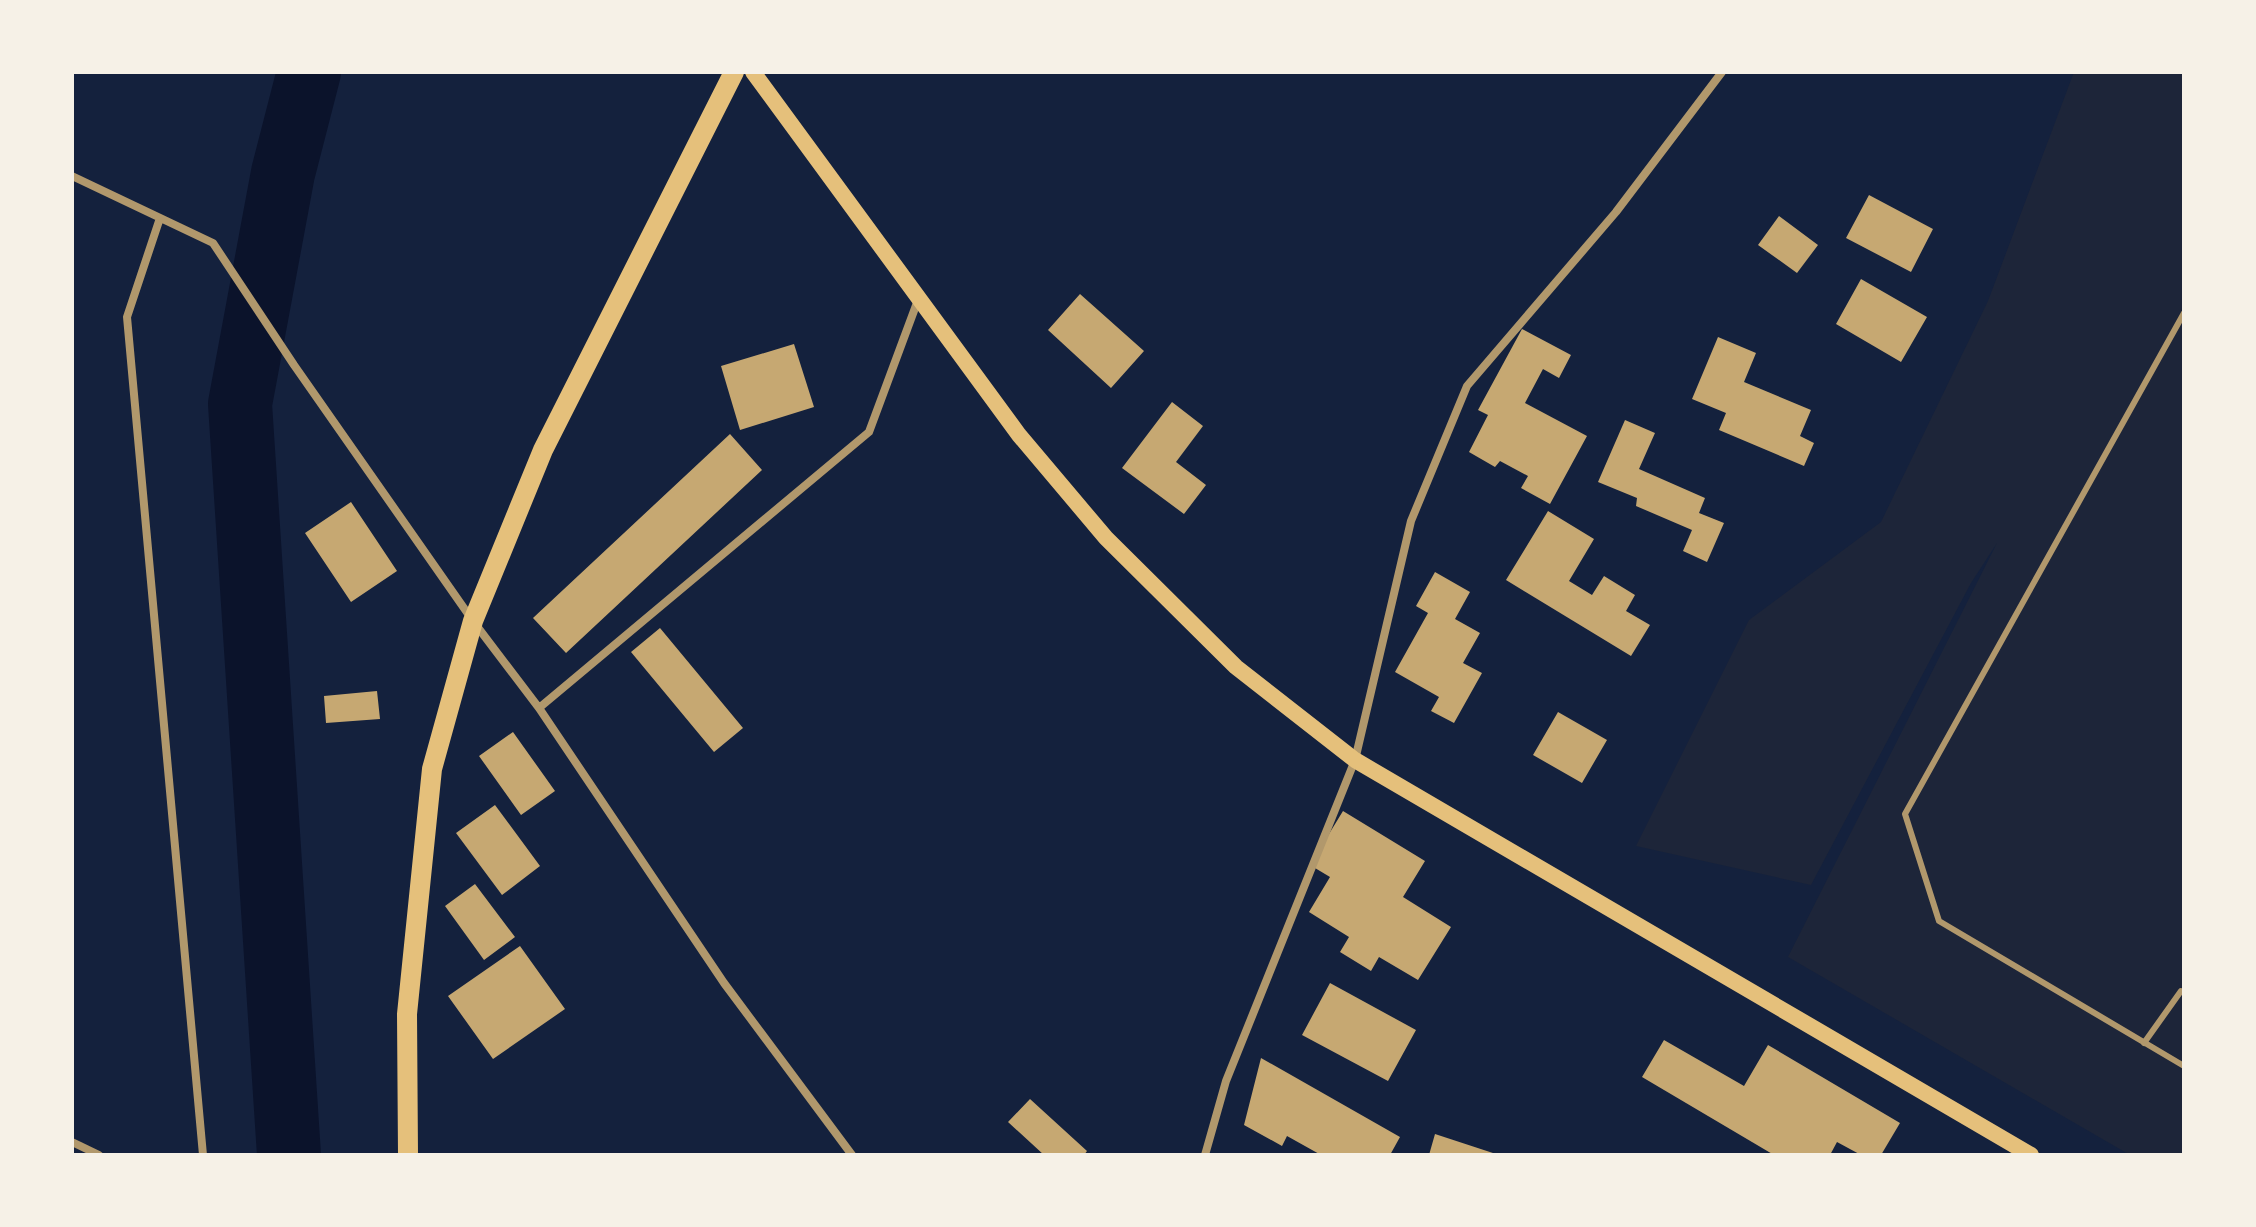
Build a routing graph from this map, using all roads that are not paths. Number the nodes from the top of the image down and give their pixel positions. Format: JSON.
{"nodes":[{"id":1,"x":734,"y":72,"type":"edge"},
{"id":2,"x":753,"y":72,"type":"edge"},
{"id":3,"x":1722,"y":72,"type":"edge"},
{"id":4,"x":72,"y":176,"type":"edge"},
{"id":5,"x":160,"y":218,"type":"junction"},
{"id":6,"x":919,"y":298,"type":"junction"},
{"id":7,"x":2184,"y":313,"type":"edge"},
{"id":8,"x":473,"y":621,"type":"junction"},
{"id":9,"x":539,"y":708,"type":"junction"},
{"id":10,"x":1355,"y":760,"type":"junction"},
{"id":11,"x":2184,"y":992,"type":"edge"},
{"id":12,"x":2144,"y":1043,"type":"junction"},
{"id":13,"x":2184,"y":1066,"type":"edge"},
{"id":14,"x":72,"y":1142,"type":"edge"},
{"id":15,"x":99,"y":1155,"type":"edge"},
{"id":16,"x":203,"y":1155,"type":"edge"},
{"id":17,"x":408,"y":1155,"type":"edge"},
{"id":18,"x":852,"y":1155,"type":"edge"},
{"id":19,"x":1205,"y":1155,"type":"edge"},
{"id":20,"x":2031,"y":1155,"type":"edge"}],
"edges":[{"from":1,"to":8,"type":"main road"},
{"from":2,"to":6,"type":"main road"},
{"from":3,"to":10,"type":"street"},
{"from":4,"to":5,"type":"street"},
{"from":5,"to":8,"type":"street"},
{"from":5,"to":16,"type":"street"},
{"from":6,"to":9,"type":"street"},
{"from":6,"to":10,"type":"main road"},
{"from":7,"to":12,"type":"lane"},
{"from":8,"to":9,"type":"street"},
{"from":8,"to":17,"type":"main road"},
{"from":9,"to":18,"type":"street"},
{"from":10,"to":19,"type":"street"},
{"from":10,"to":20,"type":"main road"},
{"from":11,"to":12,"type":"lane"},
{"from":12,"to":13,"type":"lane"},
{"from":14,"to":15,"type":"street"}]}
